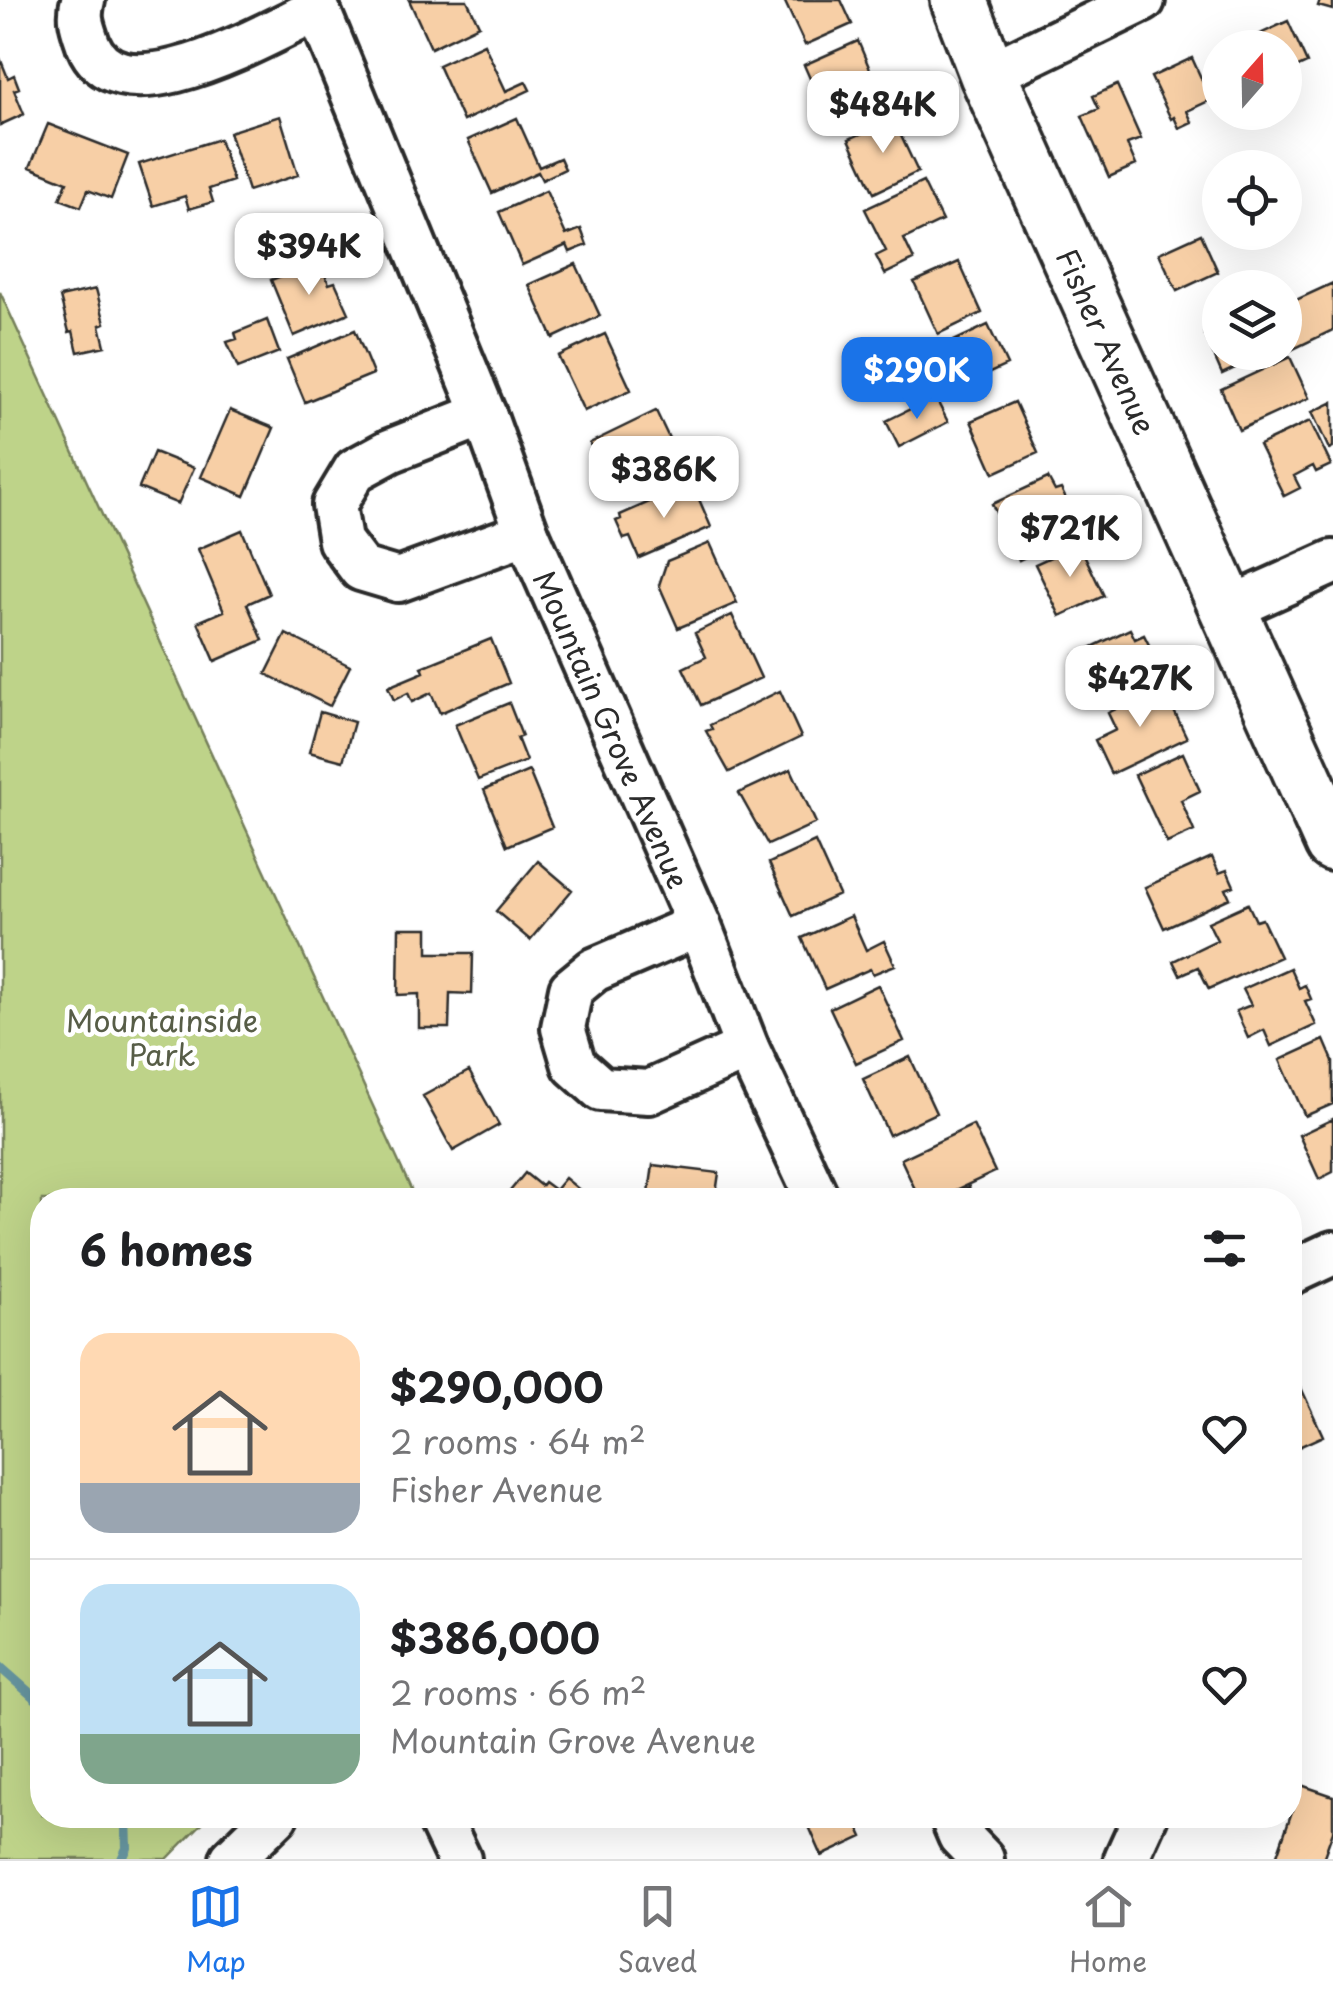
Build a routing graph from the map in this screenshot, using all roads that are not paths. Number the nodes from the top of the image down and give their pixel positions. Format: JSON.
{"nodes":[{"id":1,"x":84,"y":0,"type":"edge"},
{"id":2,"x":958,"y":0,"type":"edge"},
{"id":3,"x":1144,"y":0,"type":"edge"},
{"id":4,"x":315,"y":5,"type":"edge"},
{"id":5,"x":988,"y":75,"type":"junction"},
{"id":6,"x":484,"y":414,"type":"junction"},
{"id":7,"x":528,"y":533,"type":"junction"},
{"id":8,"x":1333,"y":562,"type":"edge"},
{"id":9,"x":1226,"y":610,"type":"junction"},
{"id":10,"x":1333,"y":844,"type":"edge"},
{"id":11,"x":699,"y":925,"type":"junction"},
{"id":12,"x":748,"y":1048,"type":"junction"},
{"id":13,"x":812,"y":1188,"type":"edge"},
{"id":14,"x":1333,"y":1253,"type":"edge"},
{"id":15,"x":1302,"y":1267,"type":"edge"},
{"id":16,"x":264,"y":1828,"type":"edge"},
{"id":17,"x":444,"y":1828,"type":"edge"},
{"id":18,"x":957,"y":1828,"type":"edge"},
{"id":19,"x":1140,"y":1828,"type":"edge"},
{"id":20,"x":232,"y":1859,"type":"edge"},
{"id":21,"x":459,"y":1859,"type":"edge"},
{"id":22,"x":982,"y":1859,"type":"edge"},
{"id":23,"x":1126,"y":1859,"type":"edge"}],
"edges":[{"from":1,"to":4,"type":"street","name":"Mountain Grove Avenue"},
{"from":2,"to":5,"type":"street","name":"Fisher Avenue"},
{"from":3,"to":5,"type":"street"},
{"from":4,"to":6,"type":"street","name":"Mountain Grove Avenue"},
{"from":5,"to":9,"type":"street","name":"Fisher Avenue"},
{"from":6,"to":7,"type":"street","name":"Mountain Grove Avenue"},
{"from":6,"to":7,"type":"street","name":"Mountain Grove Avenue"},
{"from":7,"to":11,"type":"street","name":"Mountain Grove Avenue"},
{"from":8,"to":9,"type":"street"},
{"from":9,"to":10,"type":"street","name":"Fisher Avenue"},
{"from":11,"to":12,"type":"street","name":"Mountain Grove Avenue"},
{"from":11,"to":12,"type":"street","name":"Mountain Grove Avenue"},
{"from":12,"to":13,"type":"street","name":"Mountain Grove Avenue"},
{"from":14,"to":15,"type":"street"},
{"from":16,"to":20,"type":"street"},
{"from":17,"to":21,"type":"street"},
{"from":18,"to":22,"type":"street"},
{"from":19,"to":23,"type":"street"}]}
